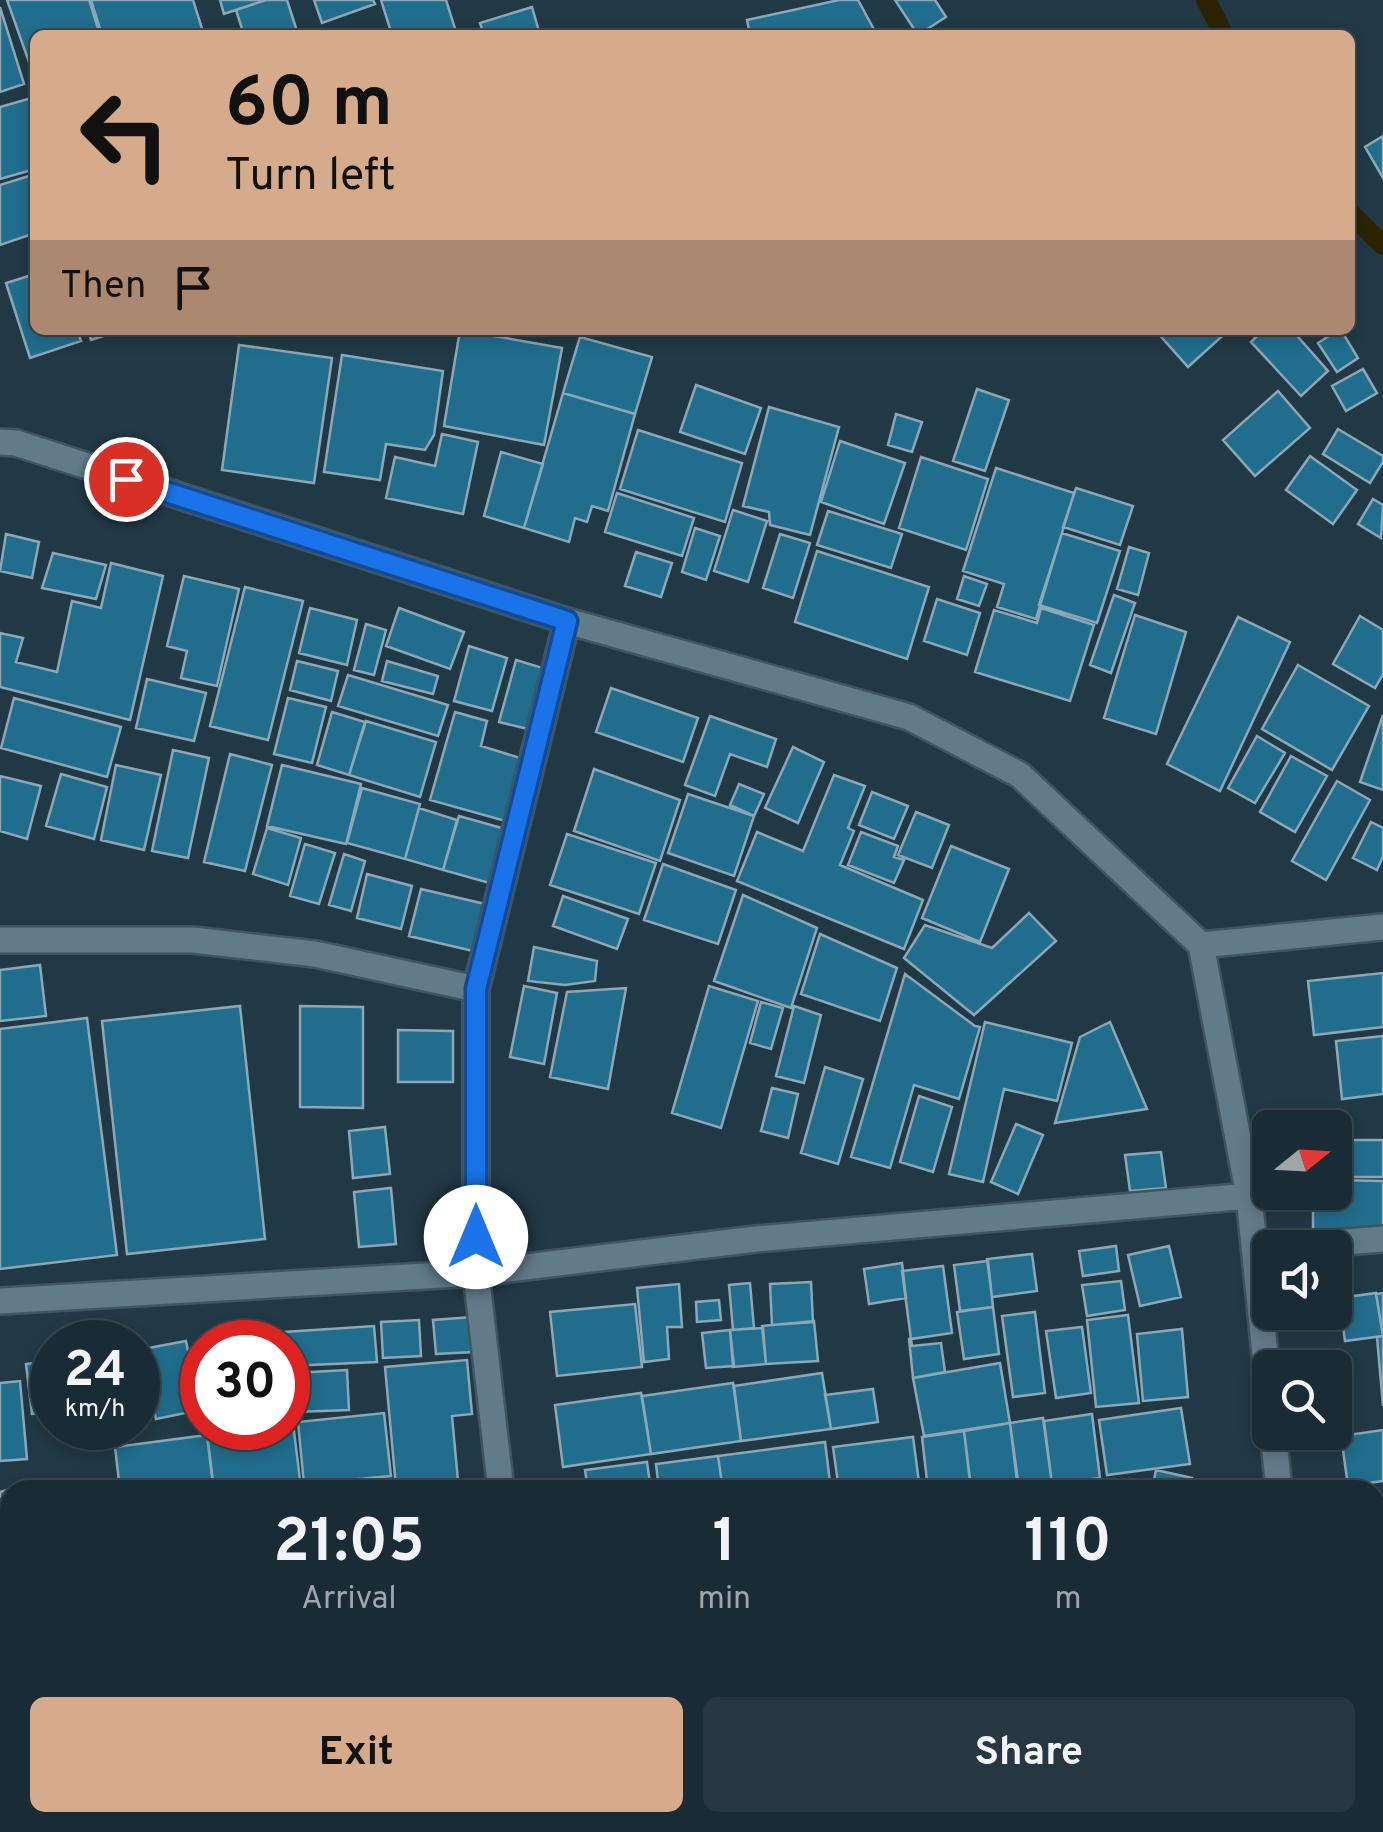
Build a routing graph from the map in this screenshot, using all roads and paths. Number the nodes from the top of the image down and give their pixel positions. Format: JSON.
{"nodes":[{"id":1,"x":0,"y":442,"type":"edge"},
{"id":2,"x":567,"y":621,"type":"junction"},
{"id":3,"x":1383,"y":927,"type":"edge"},
{"id":4,"x":0,"y":940,"type":"edge"},
{"id":5,"x":1202,"y":945,"type":"junction"},
{"id":6,"x":476,"y":989,"type":"junction"},
{"id":7,"x":1250,"y":1196,"type":"junction"},
{"id":8,"x":1260,"y":1230,"type":"edge"},
{"id":9,"x":1383,"y":1238,"type":"edge"},
{"id":10,"x":1352,"y":1241,"type":"edge"},
{"id":11,"x":476,"y":1273,"type":"junction"},
{"id":12,"x":0,"y":1301,"type":"edge"},
{"id":13,"x":1275,"y":1450,"type":"edge"},
{"id":14,"x":500,"y":1480,"type":"edge"},
{"id":15,"x":1279,"y":1480,"type":"edge"}],
"edges":[{"from":1,"to":2,"type":"street"},
{"from":2,"to":5,"type":"street"},
{"from":2,"to":6,"type":"street"},
{"from":3,"to":5,"type":"street"},
{"from":4,"to":6,"type":"street"},
{"from":5,"to":7,"type":"street"},
{"from":6,"to":11,"type":"street"},
{"from":7,"to":8,"type":"street"},
{"from":7,"to":11,"type":"street"},
{"from":9,"to":10,"type":"street"},
{"from":11,"to":12,"type":"street"},
{"from":11,"to":14,"type":"street"},
{"from":13,"to":15,"type":"street"}]}
